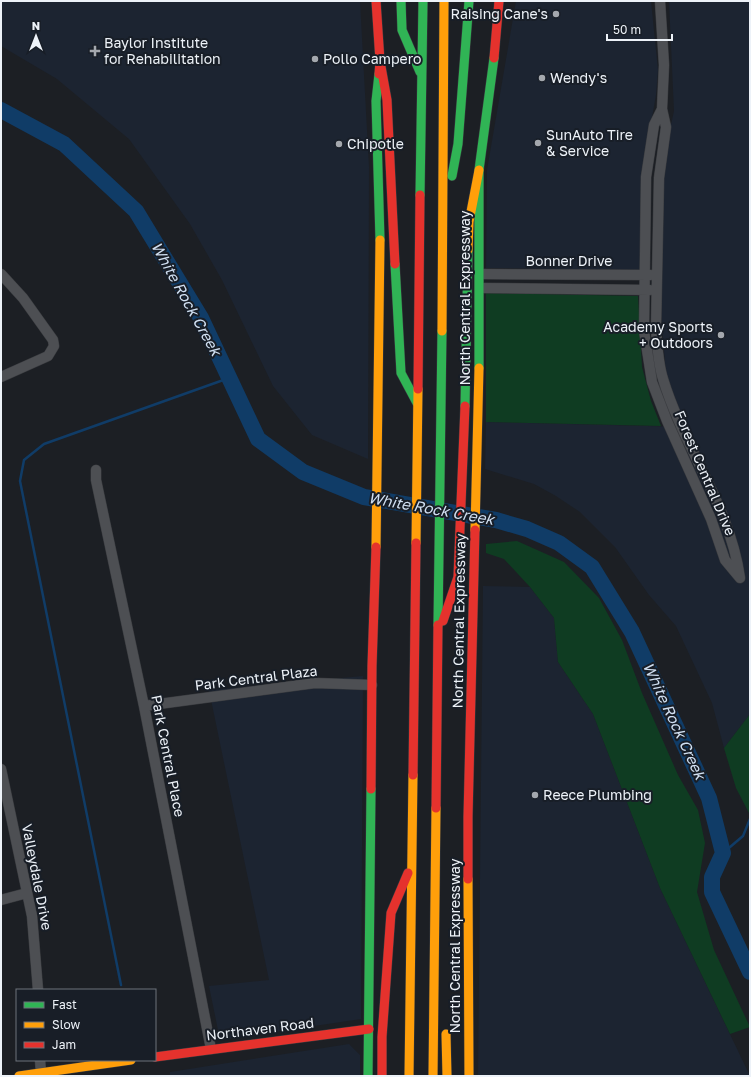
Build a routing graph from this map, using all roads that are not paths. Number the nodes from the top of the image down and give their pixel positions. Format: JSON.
{"nodes":[{"id":1,"x":401,"y":1,"type":"edge"},
{"id":2,"x":423,"y":1,"type":"edge"},
{"id":3,"x":444,"y":1,"type":"edge"},
{"id":4,"x":469,"y":1,"type":"edge"},
{"id":5,"x":499,"y":1,"type":"edge"},
{"id":6,"x":660,"y":1,"type":"edge"},
{"id":7,"x":375,"y":2,"type":"edge"},
{"id":8,"x":380,"y":61,"type":"junction"},
{"id":9,"x":422,"y":78,"type":"junction"},
{"id":10,"x":662,"y":109,"type":"junction"},
{"id":11,"x":479,"y":170,"type":"junction"},
{"id":12,"x":444,"y":218,"type":"junction"},
{"id":13,"x":1,"y":274,"type":"edge"},
{"id":14,"x":480,"y":274,"type":"junction"},
{"id":15,"x":644,"y":275,"type":"junction"},
{"id":16,"x":657,"y":275,"type":"junction"},
{"id":17,"x":480,"y":288,"type":"junction"},
{"id":18,"x":644,"y":290,"type":"junction"},
{"id":19,"x":656,"y":290,"type":"junction"},
{"id":20,"x":1,"y":377,"type":"edge"},
{"id":21,"x":417,"y":405,"type":"junction"},
{"id":22,"x":678,"y":418,"type":"junction"},
{"id":23,"x":667,"y":421,"type":"junction"},
{"id":24,"x":96,"y":470,"type":"dead end"},
{"id":25,"x":438,"y":637,"type":"junction"},
{"id":26,"x":372,"y":685,"type":"junction"},
{"id":27,"x":144,"y":706,"type":"junction"},
{"id":28,"x":1,"y":769,"type":"edge"},
{"id":29,"x":412,"y":864,"type":"junction"},
{"id":30,"x":27,"y":893,"type":"junction"},
{"id":31,"x":1,"y":900,"type":"edge"},
{"id":32,"x":434,"y":984,"type":"junction"},
{"id":33,"x":38,"y":989,"type":"edge"},
{"id":34,"x":443,"y":1010,"type":"dead end"},
{"id":35,"x":445,"y":1024,"type":"dead end"},
{"id":36,"x":368,"y":1029,"type":"junction"},
{"id":37,"x":211,"y":1049,"type":"junction"},
{"id":38,"x":156,"y":1057,"type":"edge"},
{"id":39,"x":40,"y":1061,"type":"edge"},
{"id":40,"x":127,"y":1061,"type":"edge"},
{"id":41,"x":82,"y":1071,"type":"edge"},
{"id":42,"x":41,"y":1073,"type":"junction"},
{"id":43,"x":19,"y":1076,"type":"edge"},
{"id":44,"x":368,"y":1076,"type":"edge"},
{"id":45,"x":382,"y":1076,"type":"edge"},
{"id":46,"x":409,"y":1076,"type":"edge"},
{"id":47,"x":433,"y":1076,"type":"edge"},
{"id":48,"x":447,"y":1076,"type":"edge"},
{"id":49,"x":469,"y":1076,"type":"edge"}],
"edges":[{"from":1,"to":9,"type":"main road"},
{"from":2,"to":9,"type":"main road"},
{"from":3,"to":12,"type":"main road","name":"North Central Expressway"},
{"from":4,"to":12,"type":"main road"},
{"from":5,"to":11,"type":"main road","name":"North Central Expressway"},
{"from":6,"to":10,"type":"street","name":"Forest Central Drive"},
{"from":7,"to":8,"type":"main road"},
{"from":8,"to":21,"type":"main road"},
{"from":8,"to":26,"type":"main road"},
{"from":9,"to":21,"type":"main road"},
{"from":10,"to":15,"type":"street","name":"Forest Central Drive"},
{"from":10,"to":16,"type":"street","name":"Forest Central Drive"},
{"from":11,"to":14,"type":"main road","name":"North Central Expressway"},
{"from":11,"to":25,"type":"main road"},
{"from":12,"to":25,"type":"main road","name":"North Central Expressway"},
{"from":13,"to":20,"type":"street"},
{"from":14,"to":15,"type":"street","name":"Bonner Drive"},
{"from":14,"to":17,"type":"main road","name":"North Central Expressway"},
{"from":15,"to":16,"type":"street","name":"Bonner Drive"},
{"from":15,"to":18,"type":"street","name":"Forest Central Drive"},
{"from":16,"to":19,"type":"street","name":"Forest Central Drive"},
{"from":17,"to":18,"type":"street","name":"Bonner Drive"},
{"from":17,"to":49,"type":"main road","name":"North Central Expressway"},
{"from":18,"to":19,"type":"street","name":"Bonner Drive"},
{"from":18,"to":23,"type":"street","name":"Forest Central Drive"},
{"from":19,"to":22,"type":"street","name":"Forest Central Drive"},
{"from":21,"to":29,"type":"main road"},
{"from":22,"to":23,"type":"street"},
{"from":22,"to":23,"type":"street","name":"Forest Central Drive"},
{"from":24,"to":27,"type":"street","name":"Park Central Place"},
{"from":25,"to":32,"type":"main road","name":"North Central Expressway"},
{"from":26,"to":27,"type":"street","name":"Park Central Plaza"},
{"from":26,"to":36,"type":"main road"},
{"from":27,"to":37,"type":"street","name":"Park Central Place"},
{"from":28,"to":30,"type":"street","name":"Valleydale Drive"},
{"from":29,"to":45,"type":"main road"},
{"from":29,"to":46,"type":"main road"},
{"from":30,"to":31,"type":"street"},
{"from":30,"to":33,"type":"street","name":"Valleydale Drive"},
{"from":32,"to":34,"type":"main road"},
{"from":32,"to":47,"type":"main road","name":"North Central Expressway"},
{"from":35,"to":48,"type":"main road"},
{"from":36,"to":37,"type":"main road","name":"Northaven Road"},
{"from":36,"to":44,"type":"main road"},
{"from":37,"to":38,"type":"main road","name":"Northaven Road"},
{"from":39,"to":42,"type":"street"},
{"from":40,"to":41,"type":"main road"},
{"from":41,"to":42,"type":"main road"},
{"from":42,"to":43,"type":"main road"}]}
